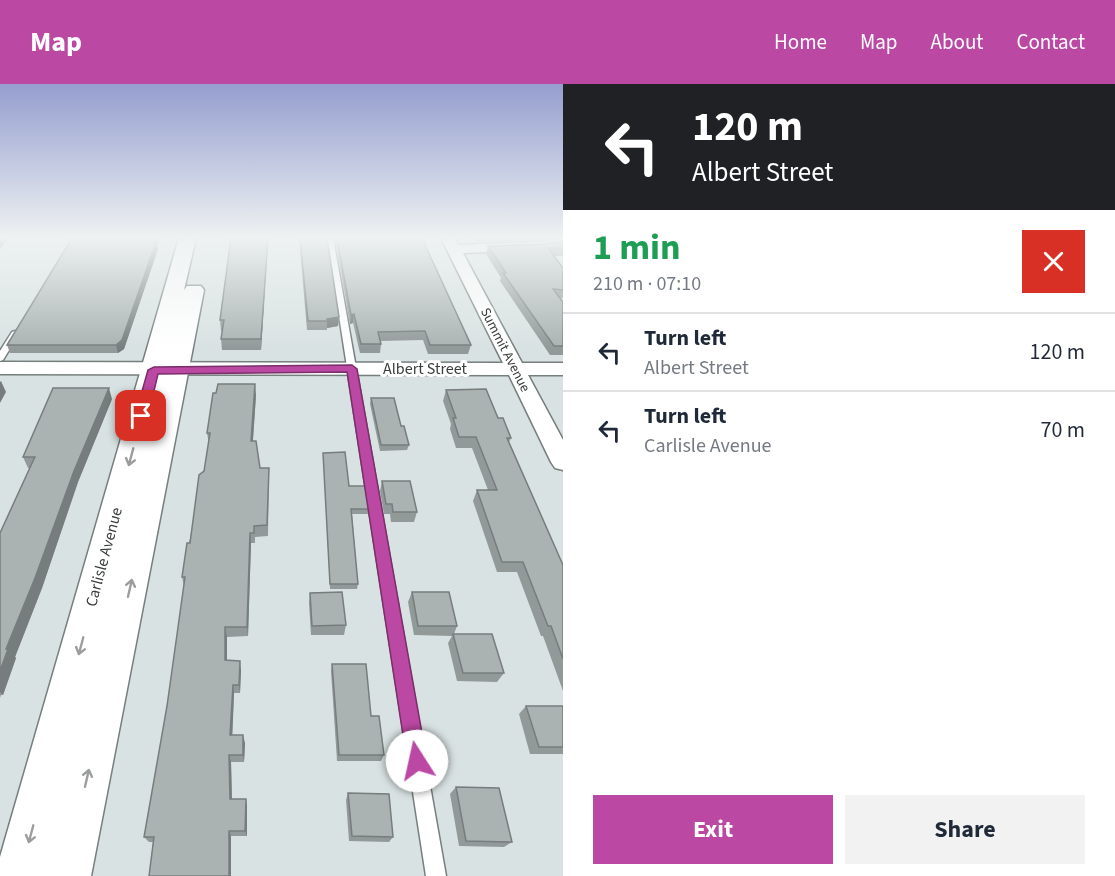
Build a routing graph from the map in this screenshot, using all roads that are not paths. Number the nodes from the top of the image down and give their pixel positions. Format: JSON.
{"nodes":[{"id":1,"x":182,"y":275,"type":"edge"},
{"id":2,"x":194,"y":275,"type":"edge"},
{"id":3,"x":336,"y":275,"type":"edge"},
{"id":4,"x":467,"y":275,"type":"edge"},
{"id":5,"x":18,"y":328,"type":"edge"},
{"id":6,"x":0,"y":358,"type":"edge"},
{"id":7,"x":0,"y":368,"type":"edge"},
{"id":8,"x":352,"y":369,"type":"junction"},
{"id":9,"x":514,"y":369,"type":"junction"},
{"id":10,"x":563,"y":369,"type":"edge"},
{"id":11,"x":166,"y":370,"type":"junction"},
{"id":12,"x":563,"y":462,"type":"edge"},
{"id":13,"x":20,"y":876,"type":"edge"},
{"id":14,"x":65,"y":876,"type":"edge"},
{"id":15,"x":436,"y":876,"type":"edge"}],
"edges":[{"from":1,"to":11,"type":"street","name":"Carlisle Avenue"},
{"from":2,"to":11,"type":"street","name":"Carlisle Avenue"},
{"from":3,"to":8,"type":"lane"},
{"from":4,"to":9,"type":"street","name":"Summit Avenue"},
{"from":5,"to":6,"type":"lane"},
{"from":7,"to":11,"type":"street","name":"Albert Street"},
{"from":8,"to":9,"type":"street","name":"Albert Street"},
{"from":8,"to":11,"type":"street","name":"Albert Street"},
{"from":8,"to":15,"type":"lane"},
{"from":9,"to":10,"type":"street","name":"Albert Street"},
{"from":9,"to":12,"type":"street","name":"Summit Avenue"},
{"from":11,"to":13,"type":"street","name":"Carlisle Avenue","one_way":true},
{"from":14,"to":11,"type":"street","name":"Carlisle Avenue","one_way":true}]}
